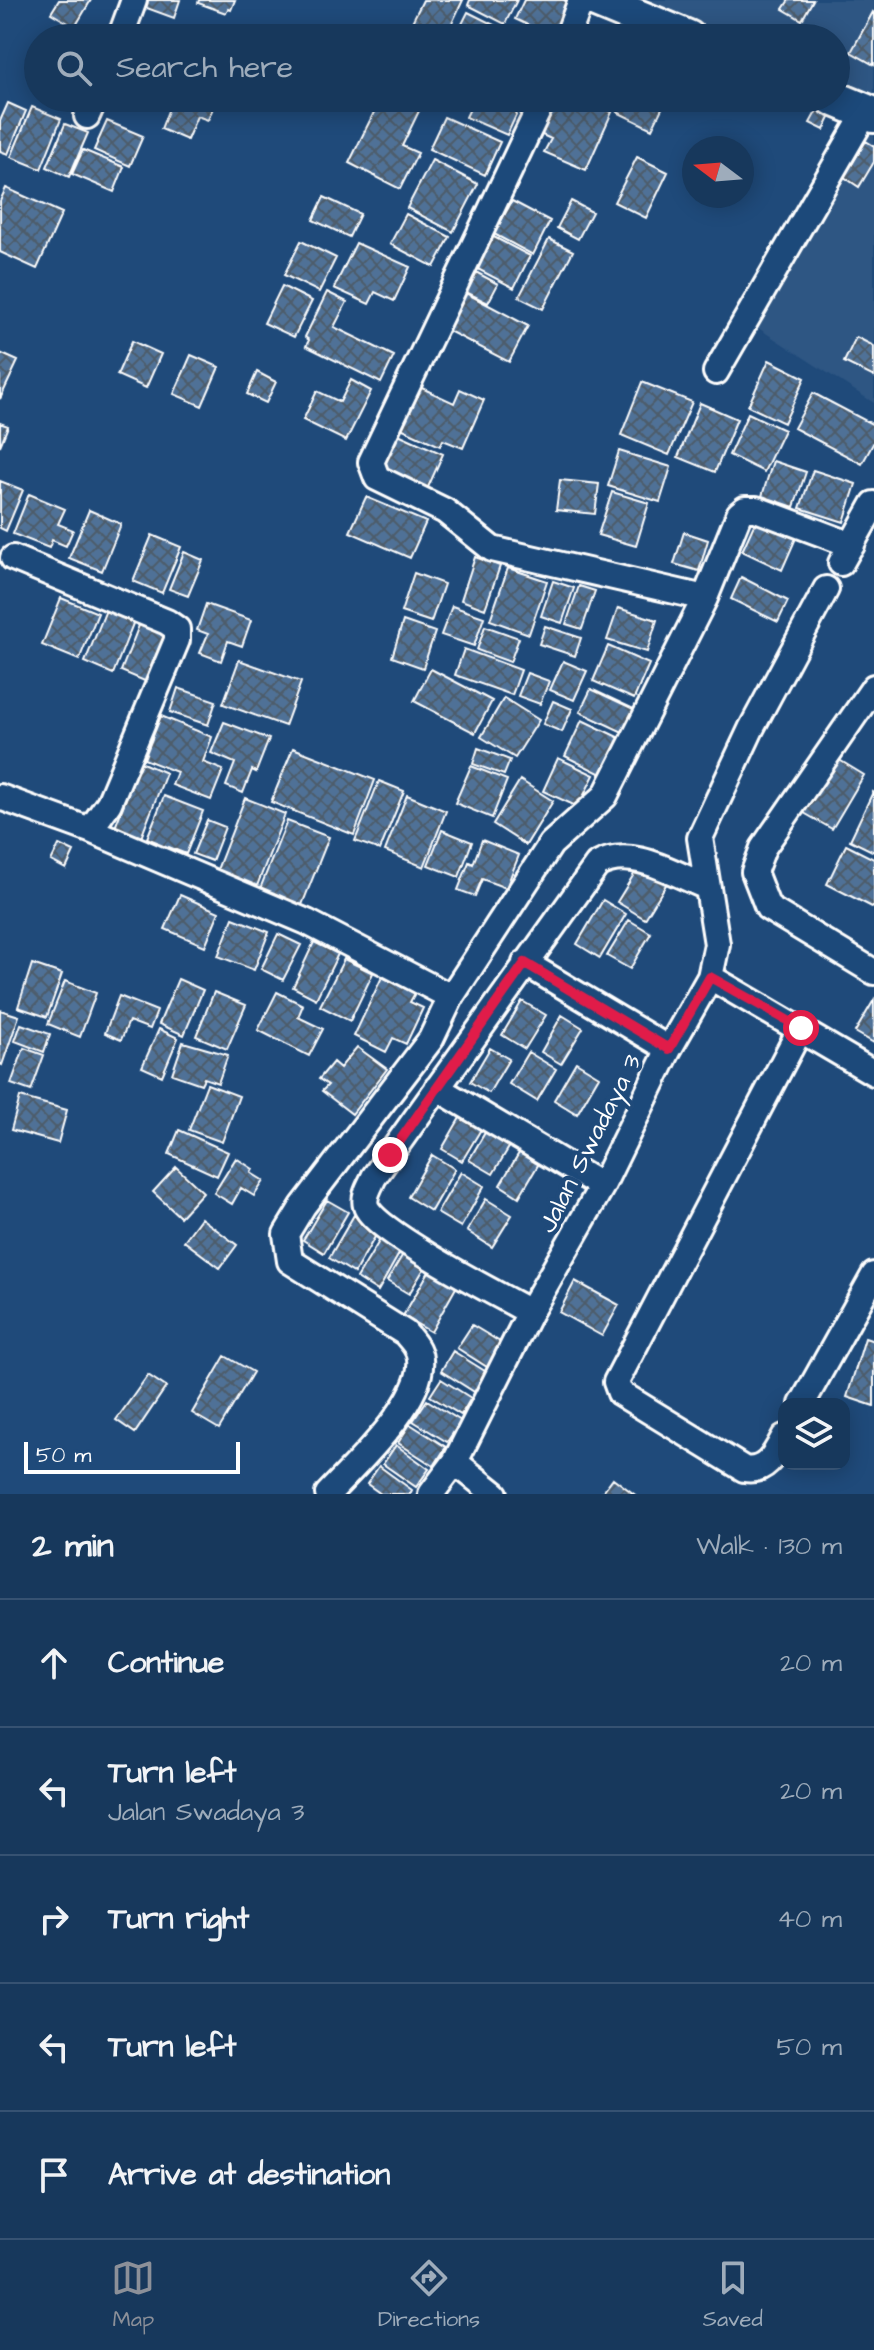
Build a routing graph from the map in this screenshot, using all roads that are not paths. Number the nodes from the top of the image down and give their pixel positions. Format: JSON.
{"nodes":[{"id":1,"x":134,"y":0,"type":"edge"},
{"id":2,"x":581,"y":0,"type":"edge"},
{"id":3,"x":596,"y":0,"type":"edge"},
{"id":4,"x":125,"y":24,"type":"edge"},
{"id":5,"x":572,"y":24,"type":"edge"},
{"id":6,"x":654,"y":24,"type":"edge"},
{"id":7,"x":850,"y":105,"type":"edge"},
{"id":8,"x":537,"y":112,"type":"edge"},
{"id":9,"x":870,"y":113,"type":"edge"},
{"id":10,"x":716,"y":372,"type":"dead end"},
{"id":11,"x":874,"y":504,"type":"edge"},
{"id":12,"x":857,"y":544,"type":"edge"},
{"id":13,"x":13,"y":558,"type":"dead end"},
{"id":14,"x":826,"y":589,"type":"dead end"},
{"id":15,"x":705,"y":598,"type":"junction"},
{"id":16,"x":874,"y":687,"type":"edge"},
{"id":17,"x":866,"y":716,"type":"edge"},
{"id":18,"x":0,"y":797,"type":"edge"},
{"id":19,"x":90,"y":830,"type":"junction"},
{"id":20,"x":707,"y":887,"type":"junction"},
{"id":21,"x":525,"y":963,"type":"junction"},
{"id":22,"x":874,"y":972,"type":"edge"},
{"id":23,"x":710,"y":977,"type":"junction"},
{"id":24,"x":451,"y":997,"type":"junction"},
{"id":25,"x":801,"y":1028,"type":"junction"},
{"id":26,"x":669,"y":1049,"type":"junction"},
{"id":27,"x":874,"y":1073,"type":"edge"},
{"id":28,"x":437,"y":1088,"type":"junction"},
{"id":29,"x":602,"y":1186,"type":"junction"},
{"id":30,"x":874,"y":1275,"type":"edge"},
{"id":31,"x":530,"y":1312,"type":"junction"},
{"id":32,"x":805,"y":1398,"type":"edge"},
{"id":33,"x":778,"y":1446,"type":"edge"},
{"id":34,"x":455,"y":1462,"type":"junction"},
{"id":35,"x":328,"y":1494,"type":"edge"},
{"id":36,"x":431,"y":1494,"type":"edge"},
{"id":37,"x":495,"y":1494,"type":"edge"}],
"edges":[{"from":1,"to":4,"type":"street"},
{"from":2,"to":5,"type":"street"},
{"from":3,"to":6,"type":"main road"},
{"from":7,"to":9,"type":"main road"},
{"from":8,"to":15,"type":"street"},
{"from":9,"to":10,"type":"street"},
{"from":11,"to":12,"type":"street"},
{"from":12,"to":15,"type":"street"},
{"from":13,"to":19,"type":"street"},
{"from":14,"to":20,"type":"street","name":"Jalan Swadaya 3"},
{"from":15,"to":24,"type":"street"},
{"from":16,"to":17,"type":"street"},
{"from":17,"to":22,"type":"street"},
{"from":18,"to":19,"type":"street"},
{"from":19,"to":24,"type":"street"},
{"from":20,"to":21,"type":"street"},
{"from":20,"to":23,"type":"street","name":"Jalan Swadaya 3"},
{"from":21,"to":26,"type":"street"},
{"from":21,"to":28,"type":"street"},
{"from":23,"to":25,"type":"street"},
{"from":23,"to":26,"type":"street","name":"Jalan Swadaya 3"},
{"from":24,"to":35,"type":"street"},
{"from":25,"to":27,"type":"street"},
{"from":25,"to":33,"type":"street"},
{"from":26,"to":29,"type":"street","name":"Jalan Swadaya 3"},
{"from":28,"to":29,"type":"street"},
{"from":28,"to":31,"type":"street"},
{"from":29,"to":31,"type":"street","name":"Jalan Swadaya 3"},
{"from":30,"to":32,"type":"street"},
{"from":31,"to":34,"type":"street","name":"Jalan Swadaya 3"},
{"from":34,"to":36,"type":"street","name":"Jalan Swadaya 3"},
{"from":34,"to":37,"type":"street"}]}
